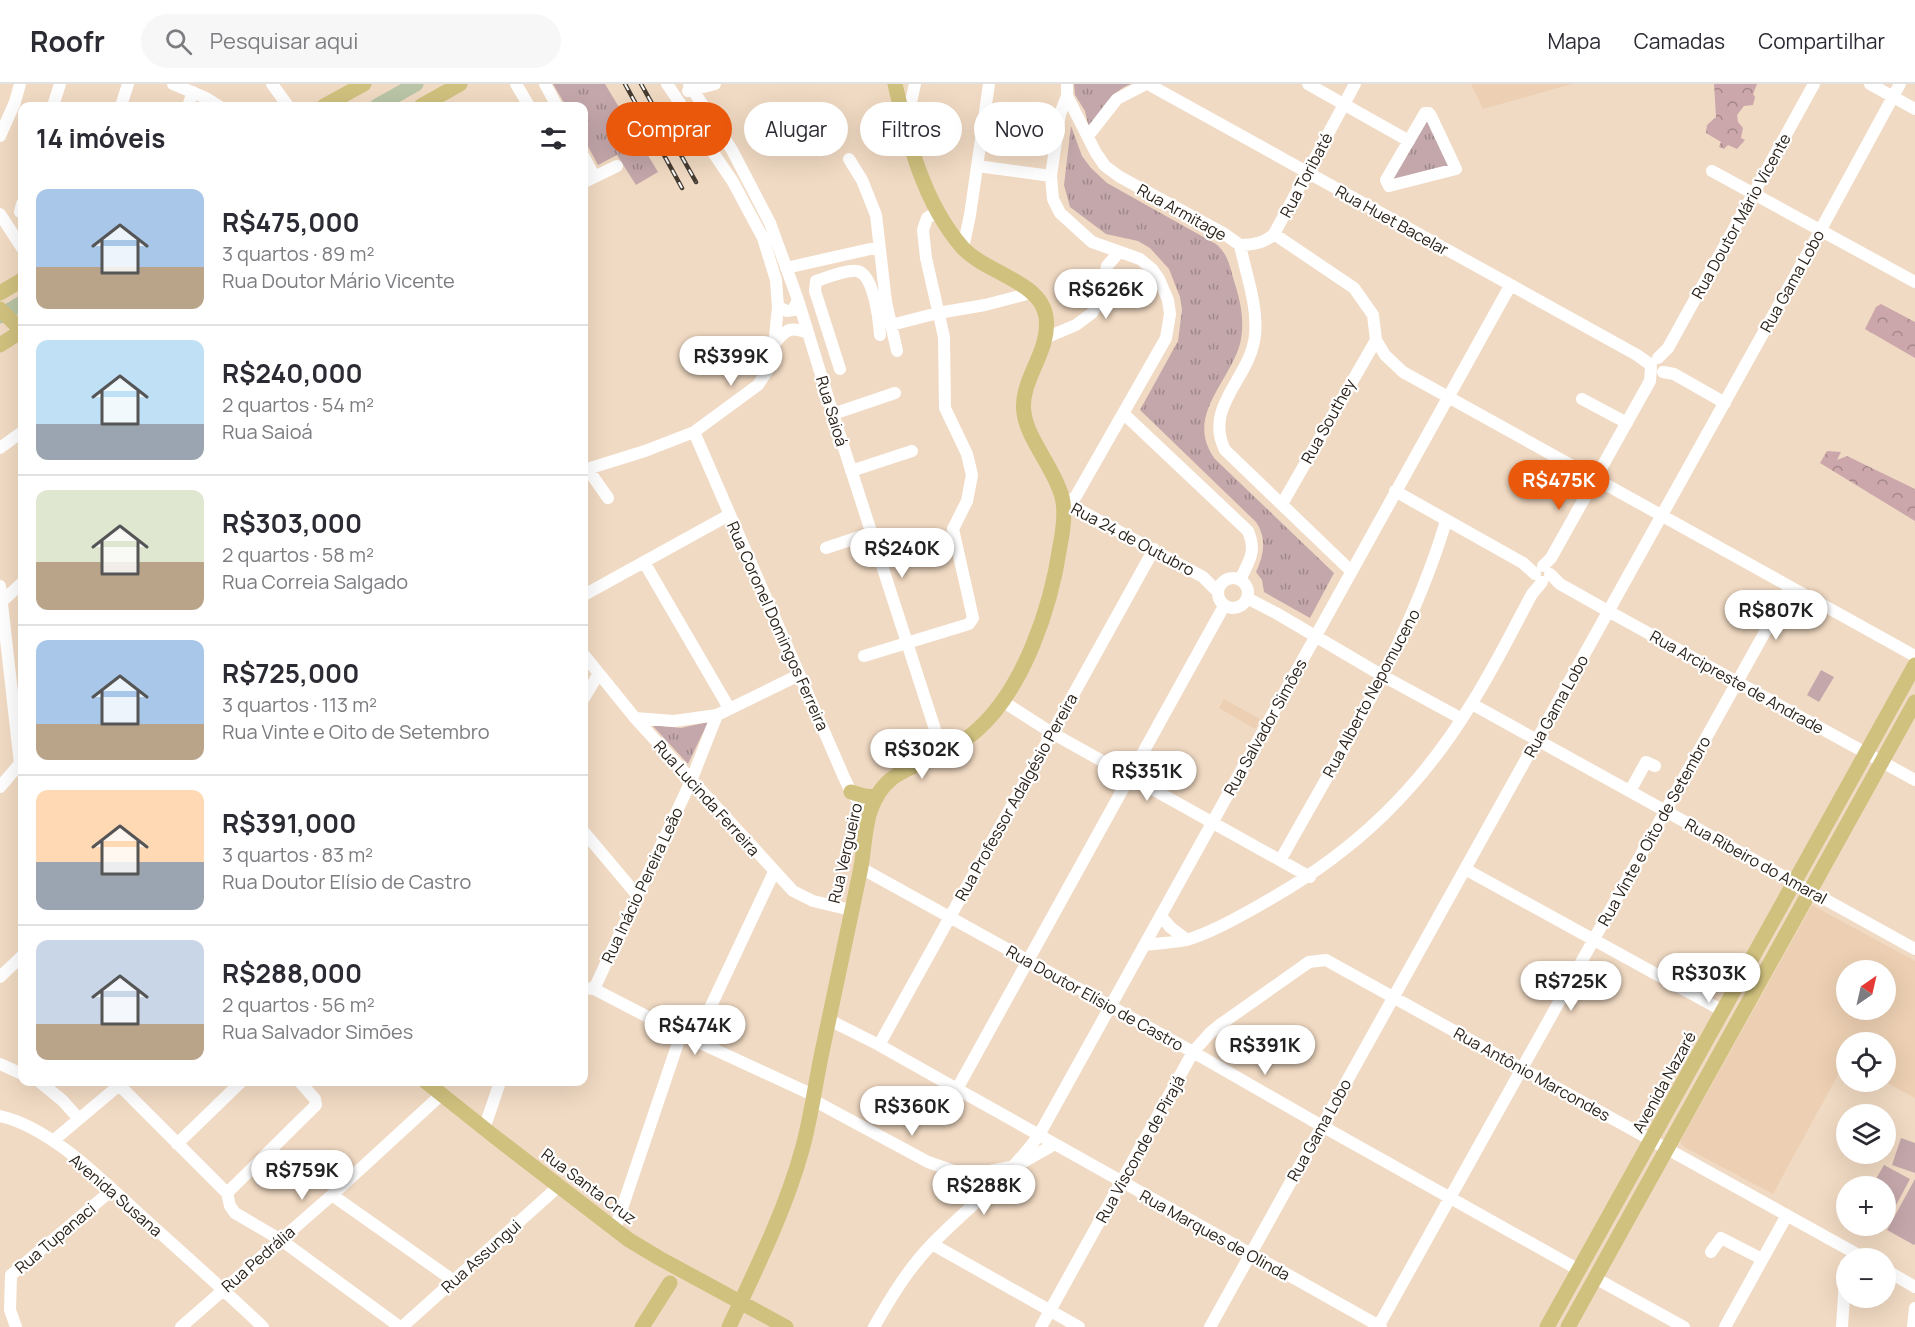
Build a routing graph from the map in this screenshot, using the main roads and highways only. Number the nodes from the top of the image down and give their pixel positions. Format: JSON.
{"nodes":[{"id":1,"x":364,"y":84,"type":"edge"},
{"id":2,"x":460,"y":84,"type":"edge"},
{"id":3,"x":895,"y":84,"type":"edge"},
{"id":4,"x":331,"y":102,"type":"edge"},
{"id":5,"x":428,"y":102,"type":"edge"},
{"id":6,"x":18,"y":282,"type":"edge"},
{"id":7,"x":0,"y":293,"type":"edge"},
{"id":8,"x":0,"y":309,"type":"edge"},
{"id":9,"x":18,"y":327,"type":"edge"},
{"id":10,"x":18,"y":334,"type":"edge"},
{"id":11,"x":0,"y":345,"type":"edge"},
{"id":12,"x":1915,"y":665,"type":"edge"},
{"id":13,"x":1915,"y":702,"type":"edge"},
{"id":14,"x":851,"y":792,"type":"road end"},
{"id":15,"x":877,"y":797,"type":"junction"},
{"id":16,"x":431,"y":1086,"type":"edge"},
{"id":17,"x":659,"y":1258,"type":"junction"},
{"id":18,"x":701,"y":1281,"type":"junction"},
{"id":19,"x":670,"y":1284,"type":"junction"},
{"id":20,"x":741,"y":1302,"type":"junction"},
{"id":21,"x":642,"y":1327,"type":"edge"},
{"id":22,"x":729,"y":1327,"type":"edge"},
{"id":23,"x":786,"y":1327,"type":"edge"},
{"id":24,"x":1548,"y":1327,"type":"edge"},
{"id":25,"x":1568,"y":1327,"type":"edge"}],
"edges":[{"from":1,"to":4,"type":"main road"},
{"from":2,"to":5,"type":"main road"},
{"from":3,"to":15,"type":"main road","name":"Rua Vergueiro"},
{"from":6,"to":7,"type":"main road"},
{"from":8,"to":9,"type":"main road"},
{"from":10,"to":11,"type":"main road"},
{"from":12,"to":24,"type":"main road","name":"Avenida Nazaré"},
{"from":13,"to":25,"type":"main road"},
{"from":14,"to":15,"type":"main road"},
{"from":15,"to":20,"type":"main road","name":"Rua Vergueiro"},
{"from":16,"to":17,"type":"main road","name":"Rua Santa Cruz"},
{"from":17,"to":18,"type":"main road","name":"Rua Santa Cruz"},
{"from":17,"to":19,"type":"main road"},
{"from":18,"to":19,"type":"main road"},
{"from":18,"to":20,"type":"main road","name":"Rua Santa Cruz"},
{"from":19,"to":21,"type":"main road"},
{"from":20,"to":22,"type":"main road","name":"Rua Vergueiro"},
{"from":20,"to":23,"type":"main road","name":"Rua Santa Cruz"}]}
